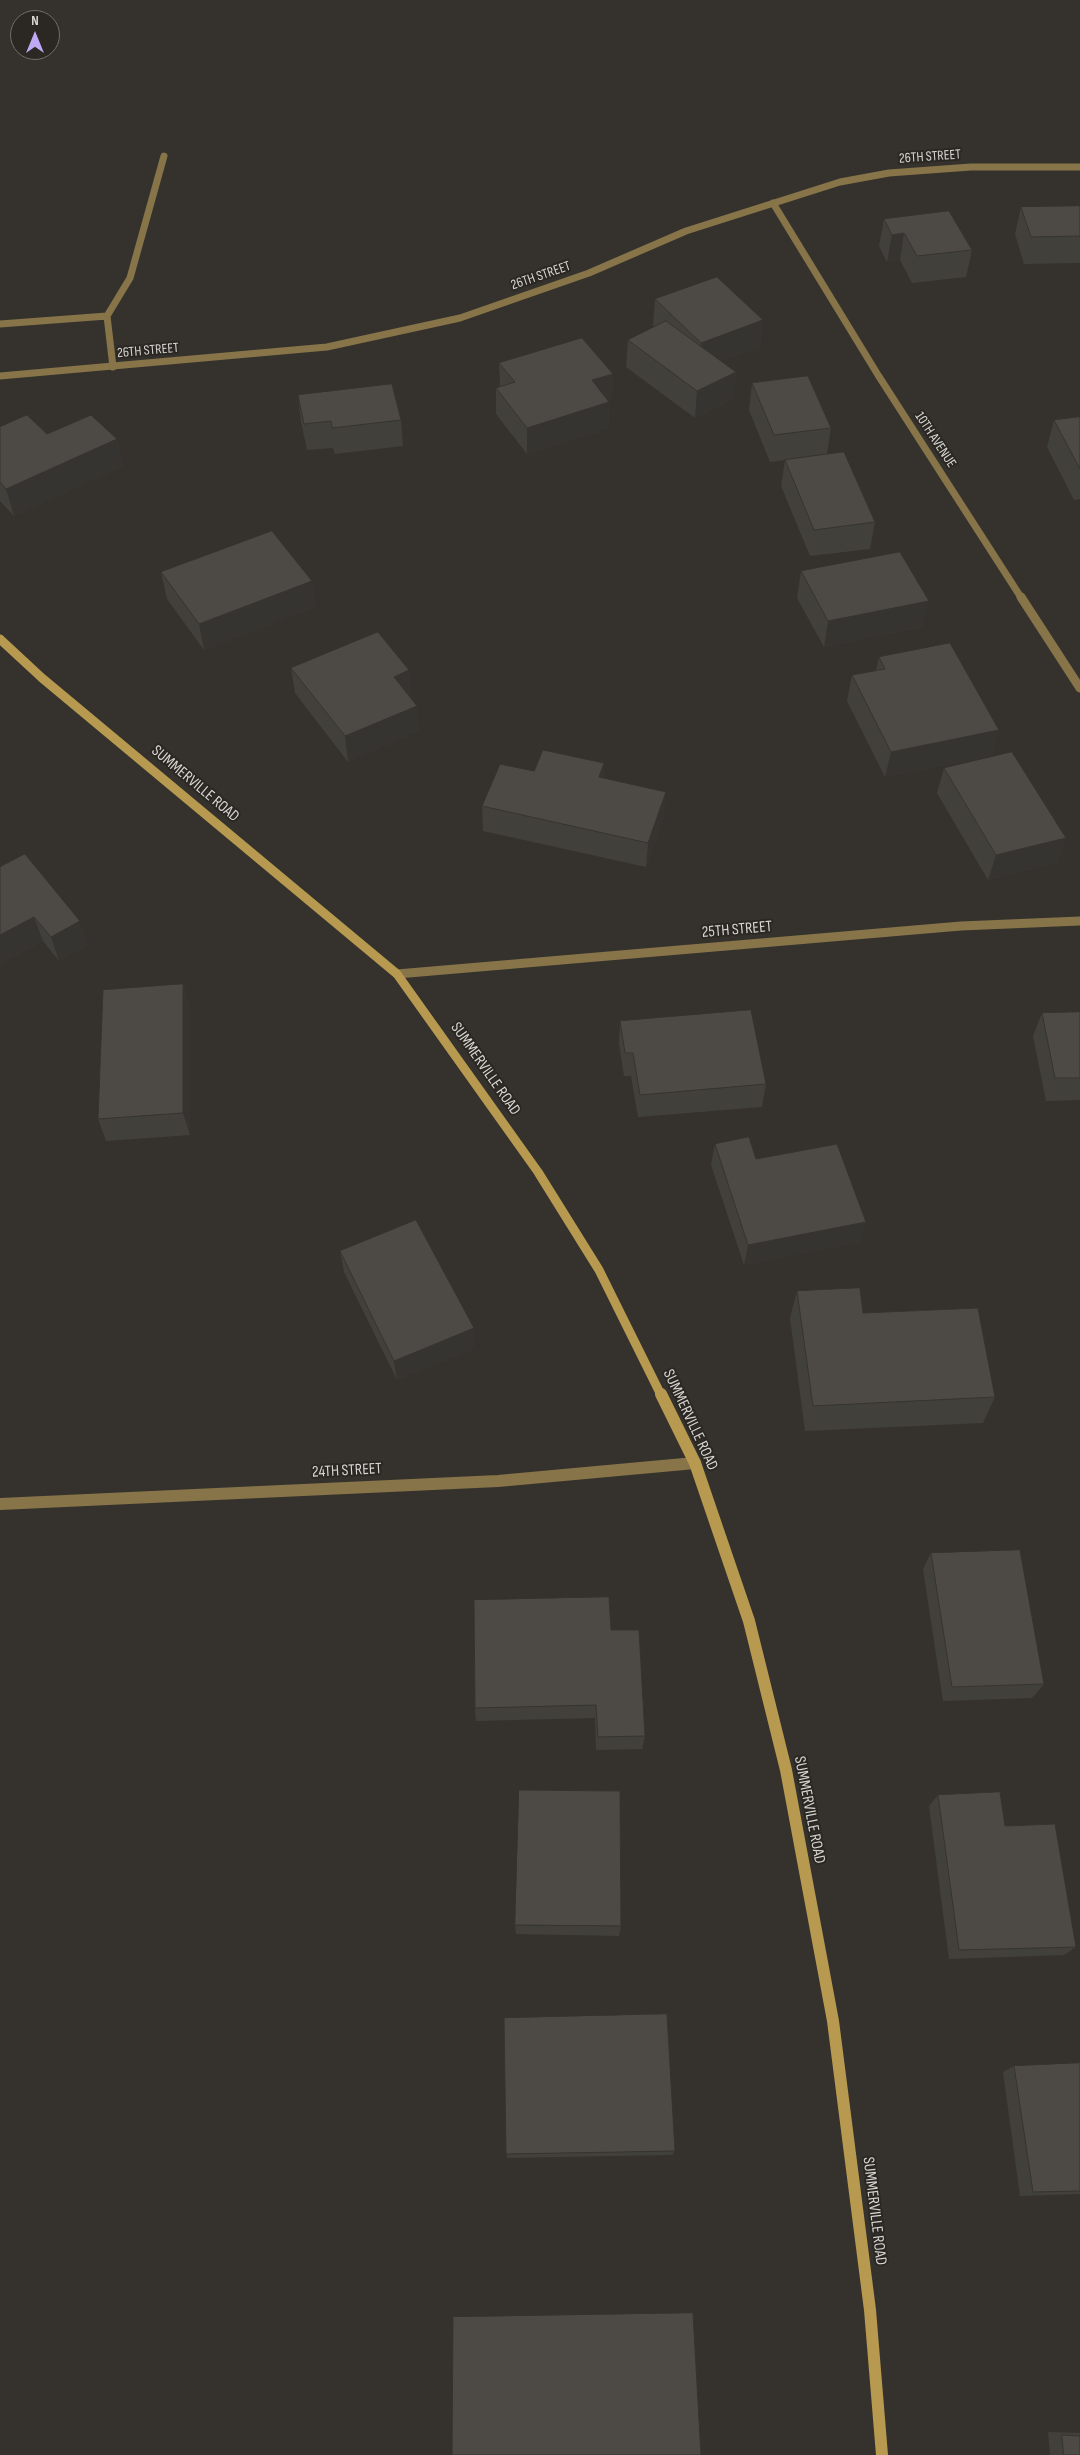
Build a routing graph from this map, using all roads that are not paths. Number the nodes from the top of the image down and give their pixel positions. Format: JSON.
{"nodes":[{"id":1,"x":164,"y":156,"type":"dead end"},
{"id":2,"x":1080,"y":167,"type":"edge"},
{"id":3,"x":772,"y":203,"type":"junction"},
{"id":4,"x":107,"y":316,"type":"junction"},
{"id":5,"x":0,"y":324,"type":"edge"},
{"id":6,"x":113,"y":367,"type":"junction"},
{"id":7,"x":0,"y":376,"type":"edge"},
{"id":8,"x":0,"y":639,"type":"edge"},
{"id":9,"x":1080,"y":688,"type":"edge"},
{"id":10,"x":1080,"y":921,"type":"edge"},
{"id":11,"x":397,"y":974,"type":"junction"},
{"id":12,"x":695,"y":1463,"type":"junction"},
{"id":13,"x":0,"y":1504,"type":"edge"},
{"id":14,"x":882,"y":2455,"type":"edge"}],
"edges":[{"from":1,"to":4,"type":"street"},
{"from":2,"to":3,"type":"street","name":"26TH STREET"},
{"from":3,"to":6,"type":"street","name":"26TH STREET"},
{"from":3,"to":9,"type":"street","name":"10TH AVENUE"},
{"from":4,"to":5,"type":"street"},
{"from":4,"to":6,"type":"street"},
{"from":6,"to":7,"type":"street","name":"26TH STREET"},
{"from":8,"to":11,"type":"main road","name":"SUMMERVILLE ROAD"},
{"from":10,"to":11,"type":"street","name":"25TH STREET"},
{"from":11,"to":12,"type":"main road","name":"SUMMERVILLE ROAD"},
{"from":12,"to":13,"type":"street","name":"24TH STREET"},
{"from":12,"to":14,"type":"main road","name":"SUMMERVILLE ROAD"}]}
